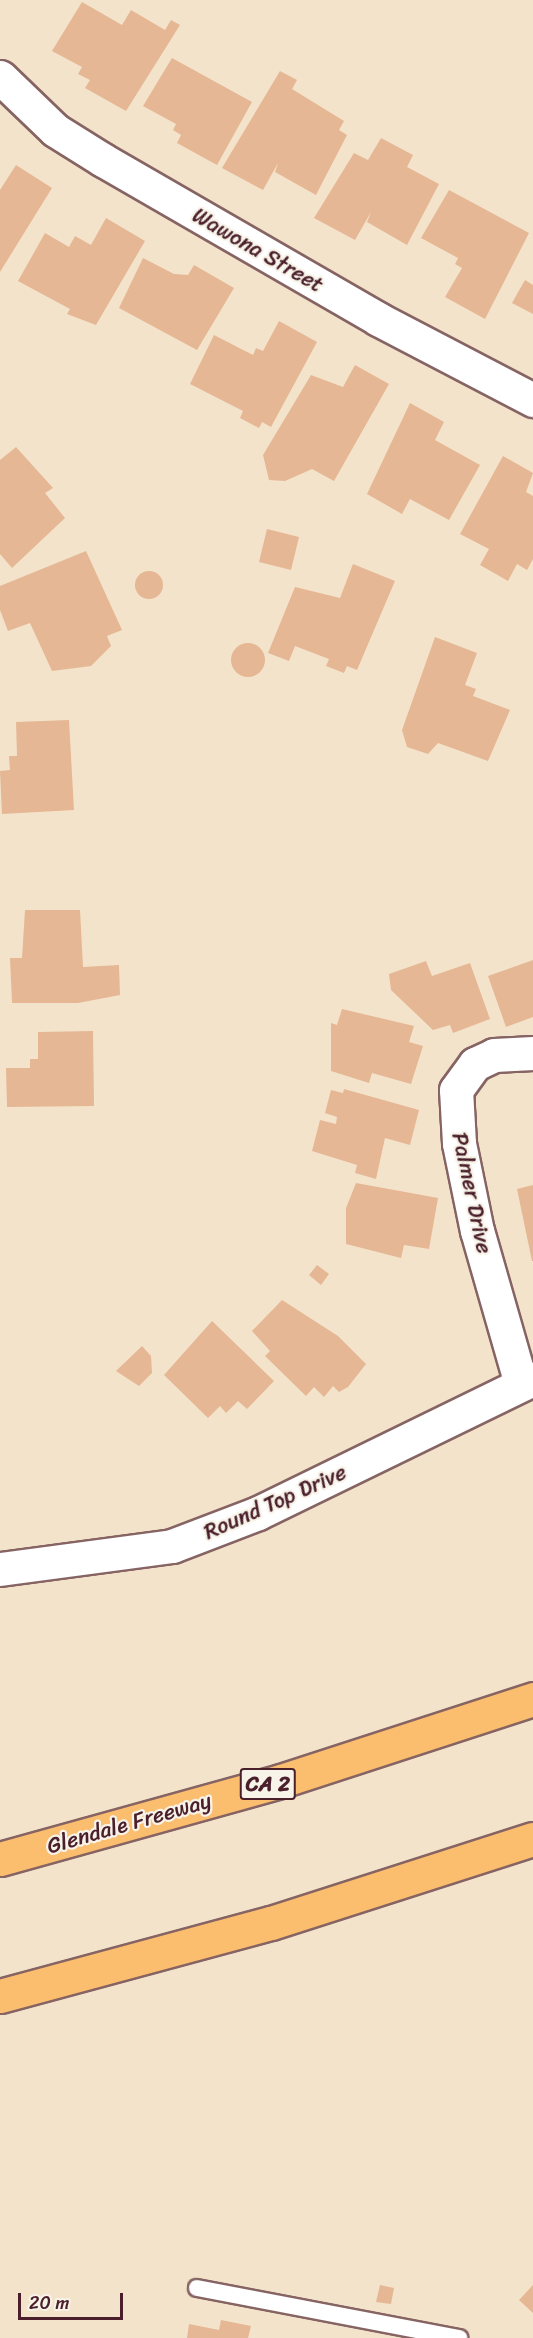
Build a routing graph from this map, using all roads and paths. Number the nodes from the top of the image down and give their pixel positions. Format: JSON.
{"nodes":[{"id":1,"x":0,"y":76,"type":"edge"},
{"id":2,"x":533,"y":400,"type":"edge"},
{"id":3,"x":533,"y":1053,"type":"edge"},
{"id":4,"x":527,"y":1382,"type":"edge"},
{"id":5,"x":0,"y":1569,"type":"edge"},
{"id":6,"x":533,"y":1700,"type":"edge"},
{"id":7,"x":533,"y":1839,"type":"edge"},
{"id":8,"x":0,"y":1859,"type":"edge"},
{"id":9,"x":0,"y":1995,"type":"edge"},
{"id":10,"x":197,"y":2288,"type":"dead end"},
{"id":11,"x":459,"y":2338,"type":"edge"}],
"edges":[{"from":1,"to":2,"type":"street","name":"Wawona Street"},
{"from":3,"to":4,"type":"street","name":"Palmer Drive"},
{"from":4,"to":5,"type":"street","name":"Round Top Drive"},
{"from":6,"to":8,"type":"highway","name":"Glendale Freeway","number":"CA 2"},
{"from":7,"to":9,"type":"highway"},
{"from":10,"to":11,"type":"lane"}]}
